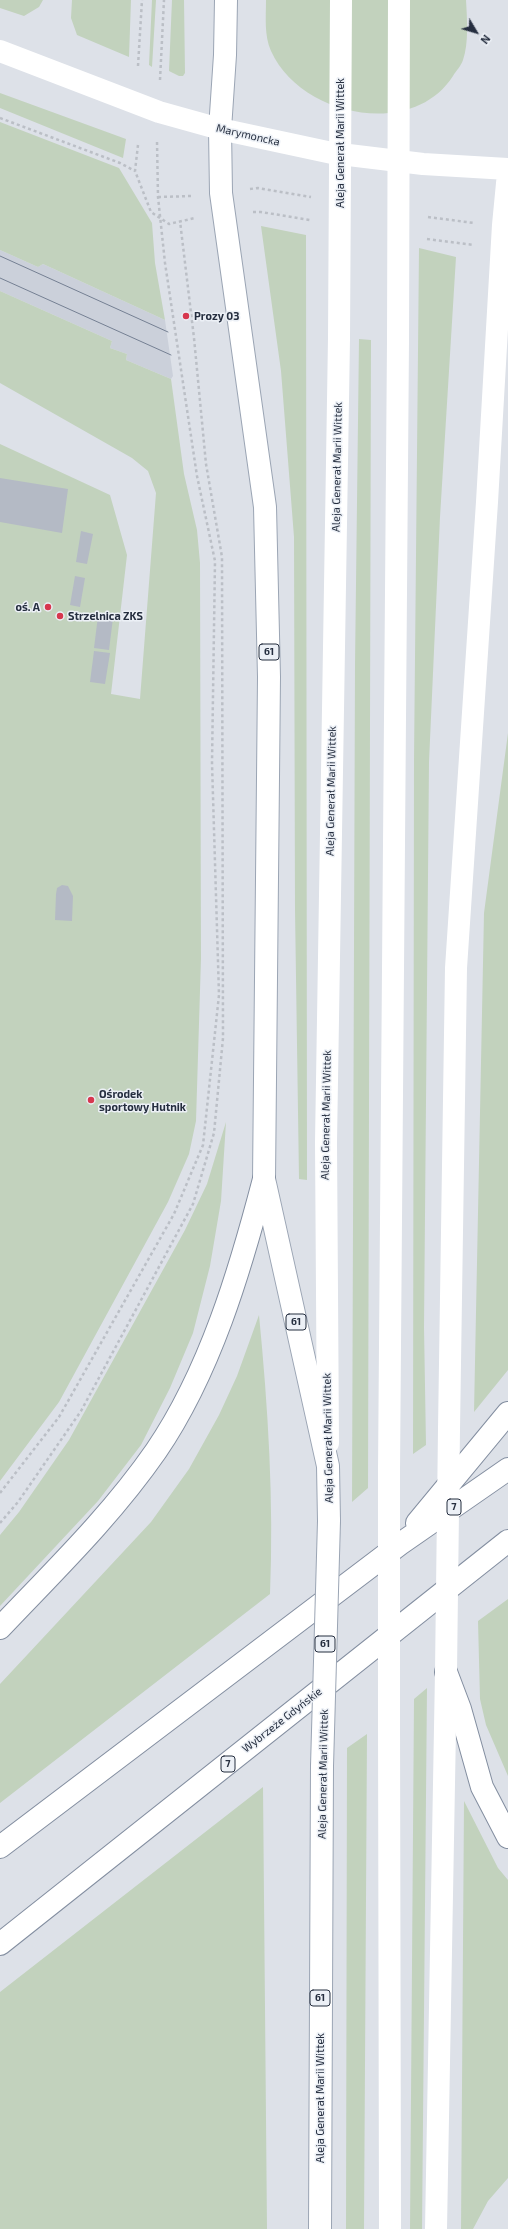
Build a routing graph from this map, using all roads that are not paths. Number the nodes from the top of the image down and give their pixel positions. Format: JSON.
{"nodes":[{"id":1,"x":226,"y":0,"type":"edge"},
{"id":2,"x":341,"y":0,"type":"edge"},
{"id":3,"x":399,"y":0,"type":"edge"},
{"id":4,"x":0,"y":51,"type":"edge"},
{"id":5,"x":220,"y":129,"type":"junction"},
{"id":6,"x":508,"y":169,"type":"edge"},
{"id":7,"x":508,"y":174,"type":"edge"},
{"id":8,"x":264,"y":1179,"type":"junction"},
{"id":9,"x":508,"y":1413,"type":"edge"},
{"id":10,"x":328,"y":1466,"type":"junction"},
{"id":11,"x":508,"y":1469,"type":"edge"},
{"id":12,"x":508,"y":1541,"type":"edge"},
{"id":13,"x":400,"y":1544,"type":"junction"},
{"id":14,"x":508,"y":1560,"type":"edge"},
{"id":15,"x":455,"y":1583,"type":"junction"},
{"id":16,"x":0,"y":1628,"type":"edge"},
{"id":17,"x":446,"y":1672,"type":"junction"},
{"id":18,"x":324,"y":1687,"type":"junction"},
{"id":19,"x":508,"y":1837,"type":"edge"},
{"id":20,"x":0,"y":1847,"type":"edge"},
{"id":21,"x":0,"y":1944,"type":"edge"},
{"id":22,"x":320,"y":2229,"type":"edge"},
{"id":23,"x":390,"y":2229,"type":"edge"},
{"id":24,"x":436,"y":2229,"type":"edge"}],
"edges":[{"from":1,"to":5,"type":"main road"},
{"from":2,"to":10,"type":"main road","name":"Aleja Generał Marii Wittek","bridge":true},
{"from":3,"to":23,"type":"main road","bridge":true},
{"from":4,"to":5,"type":"main road","name":"Marymoncka"},
{"from":5,"to":6,"type":"main road","name":"Marymoncka"},
{"from":5,"to":8,"type":"main road","number":"61"},
{"from":7,"to":17,"type":"main road","bridge":true},
{"from":8,"to":10,"type":"main road","number":"61"},
{"from":8,"to":16,"type":"main road"},
{"from":9,"to":13,"type":"main road"},
{"from":10,"to":18,"type":"main road","name":"Aleja Generał Marii Wittek","number":"61","bridge":true},
{"from":11,"to":13,"type":"main road","number":"7"},
{"from":12,"to":15,"type":"main road","name":"Wybrzeże Gdyńskie","number":"7"},
{"from":13,"to":20,"type":"main road","number":"7"},
{"from":14,"to":15,"type":"main road"},
{"from":15,"to":18,"type":"main road","name":"Wybrzeże Gdyńskie","number":"7"},
{"from":17,"to":19,"type":"main road"},
{"from":17,"to":24,"type":"main road"},
{"from":18,"to":21,"type":"main road","name":"Wybrzeże Gdyńskie","number":"7"},
{"from":18,"to":22,"type":"main road","name":"Aleja Generał Marii Wittek","number":"61","bridge":true}]}
